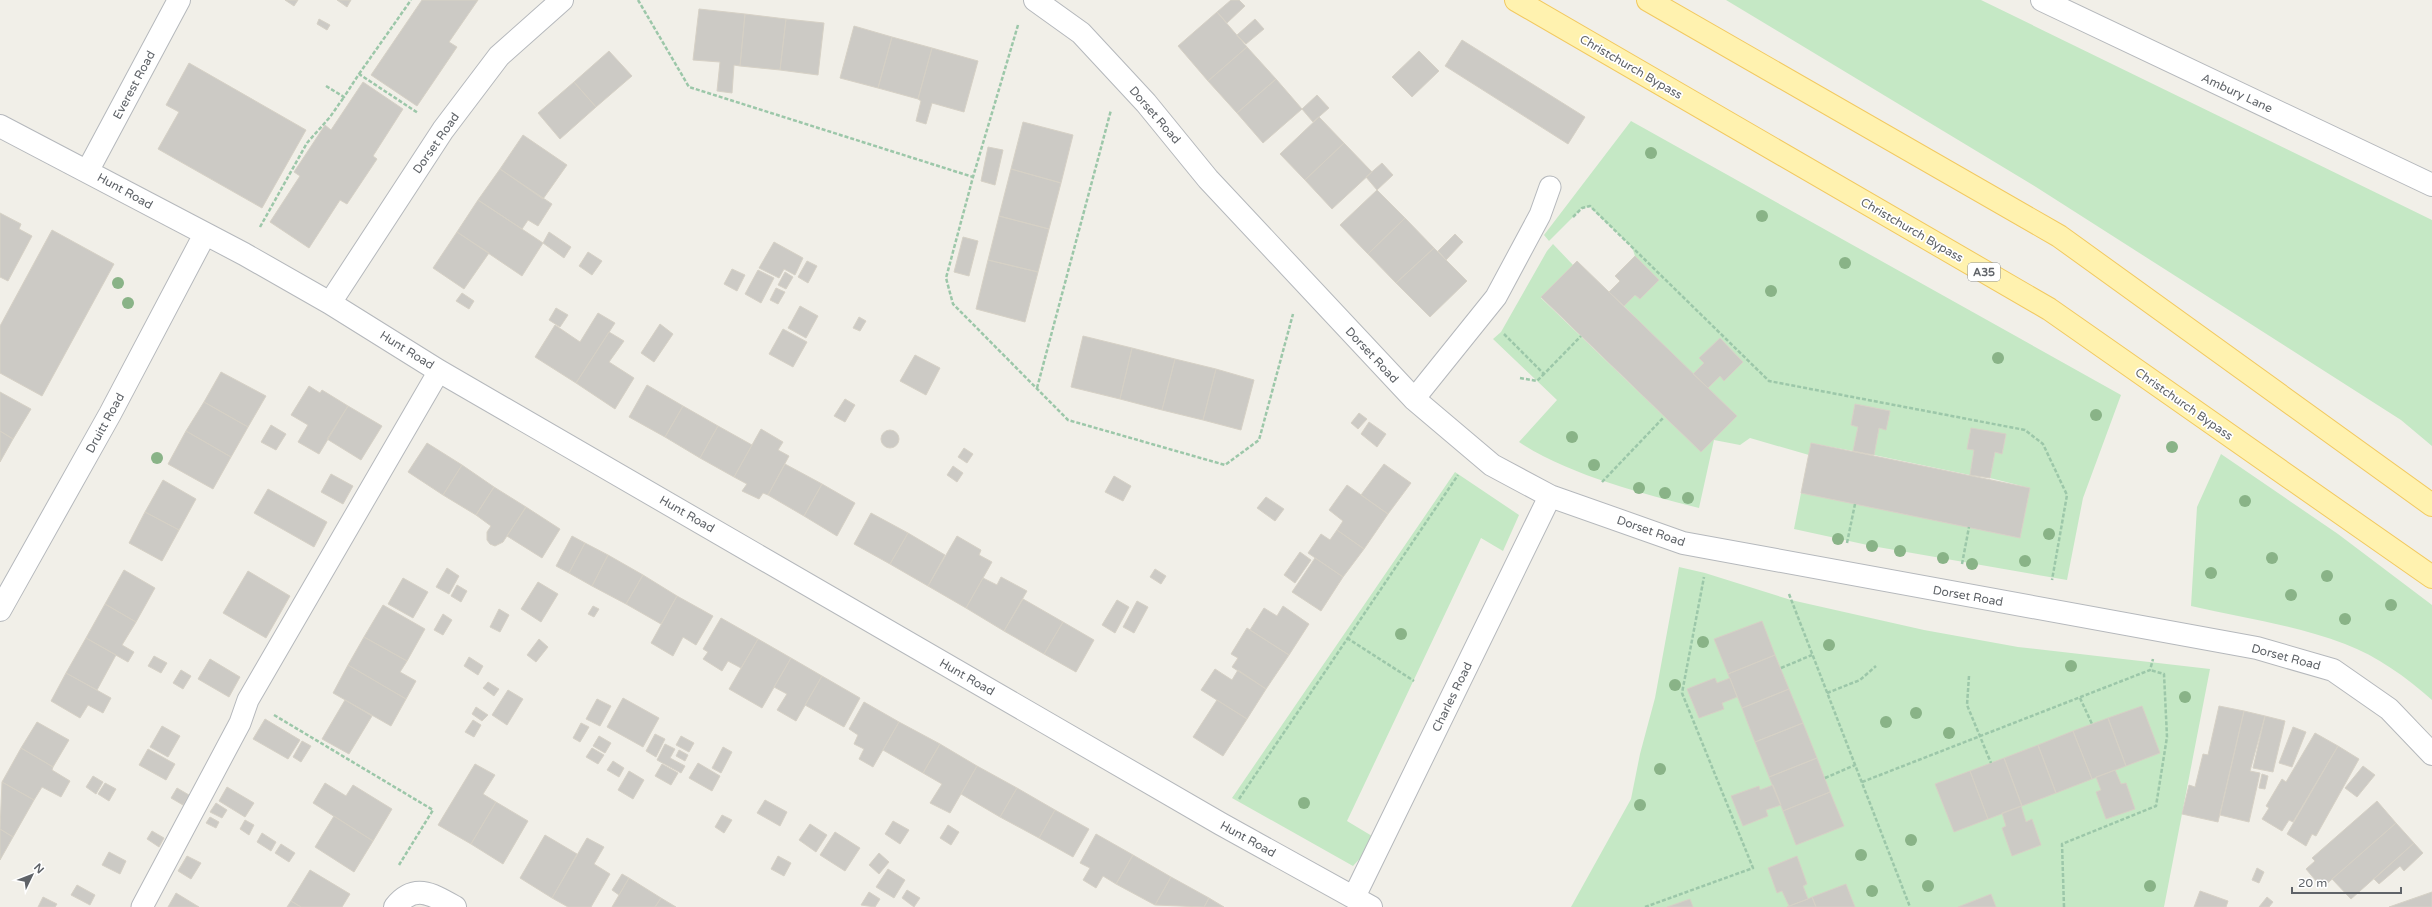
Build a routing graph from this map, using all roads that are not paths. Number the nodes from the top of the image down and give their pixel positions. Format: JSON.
{"nodes":[{"id":1,"x":179,"y":0,"type":"edge"},
{"id":2,"x":562,"y":0,"type":"edge"},
{"id":3,"x":1035,"y":0,"type":"edge"},
{"id":4,"x":1516,"y":0,"type":"edge"},
{"id":5,"x":1648,"y":0,"type":"edge"},
{"id":6,"x":2042,"y":0,"type":"edge"},
{"id":7,"x":0,"y":126,"type":"edge"},
{"id":8,"x":88,"y":170,"type":"junction"},
{"id":9,"x":2432,"y":185,"type":"edge"},
{"id":10,"x":1550,"y":187,"type":"dead end"},
{"id":11,"x":205,"y":234,"type":"junction"},
{"id":12,"x":330,"y":303,"type":"junction"},
{"id":13,"x":439,"y":370,"type":"junction"},
{"id":14,"x":1414,"y":399,"type":"junction"},
{"id":15,"x":1550,"y":496,"type":"junction"},
{"id":16,"x":2432,"y":505,"type":"edge"},
{"id":17,"x":2432,"y":577,"type":"edge"},
{"id":18,"x":0,"y":610,"type":"edge"},
{"id":19,"x":2432,"y":754,"type":"edge"},
{"id":20,"x":1363,"y":902,"type":"edge"},
{"id":21,"x":142,"y":907,"type":"edge"},
{"id":22,"x":395,"y":907,"type":"edge"},
{"id":23,"x":455,"y":907,"type":"edge"}],
"edges":[{"from":1,"to":8,"type":"street","name":"Everest Road"},
{"from":2,"to":12,"type":"street","name":"Dorset Road"},
{"from":3,"to":14,"type":"street","name":"Dorset Road"},
{"from":4,"to":17,"type":"main road","name":"Christchurch Bypass","number":"A35"},
{"from":5,"to":16,"type":"main road"},
{"from":6,"to":9,"type":"street","name":"Ambury Lane"},
{"from":7,"to":8,"type":"street","name":"Hunt Road"},
{"from":8,"to":11,"type":"street","name":"Hunt Road"},
{"from":10,"to":14,"type":"lane"},
{"from":11,"to":12,"type":"street","name":"Hunt Road"},
{"from":11,"to":18,"type":"street","name":"Druitt Road"},
{"from":12,"to":13,"type":"street","name":"Hunt Road"},
{"from":13,"to":20,"type":"street","name":"Hunt Road"},
{"from":13,"to":21,"type":"lane"},
{"from":14,"to":15,"type":"street","name":"Dorset Road"},
{"from":15,"to":19,"type":"street","name":"Dorset Road"},
{"from":15,"to":20,"type":"street","name":"Charles Road"},
{"from":22,"to":23,"type":"street"}]}
